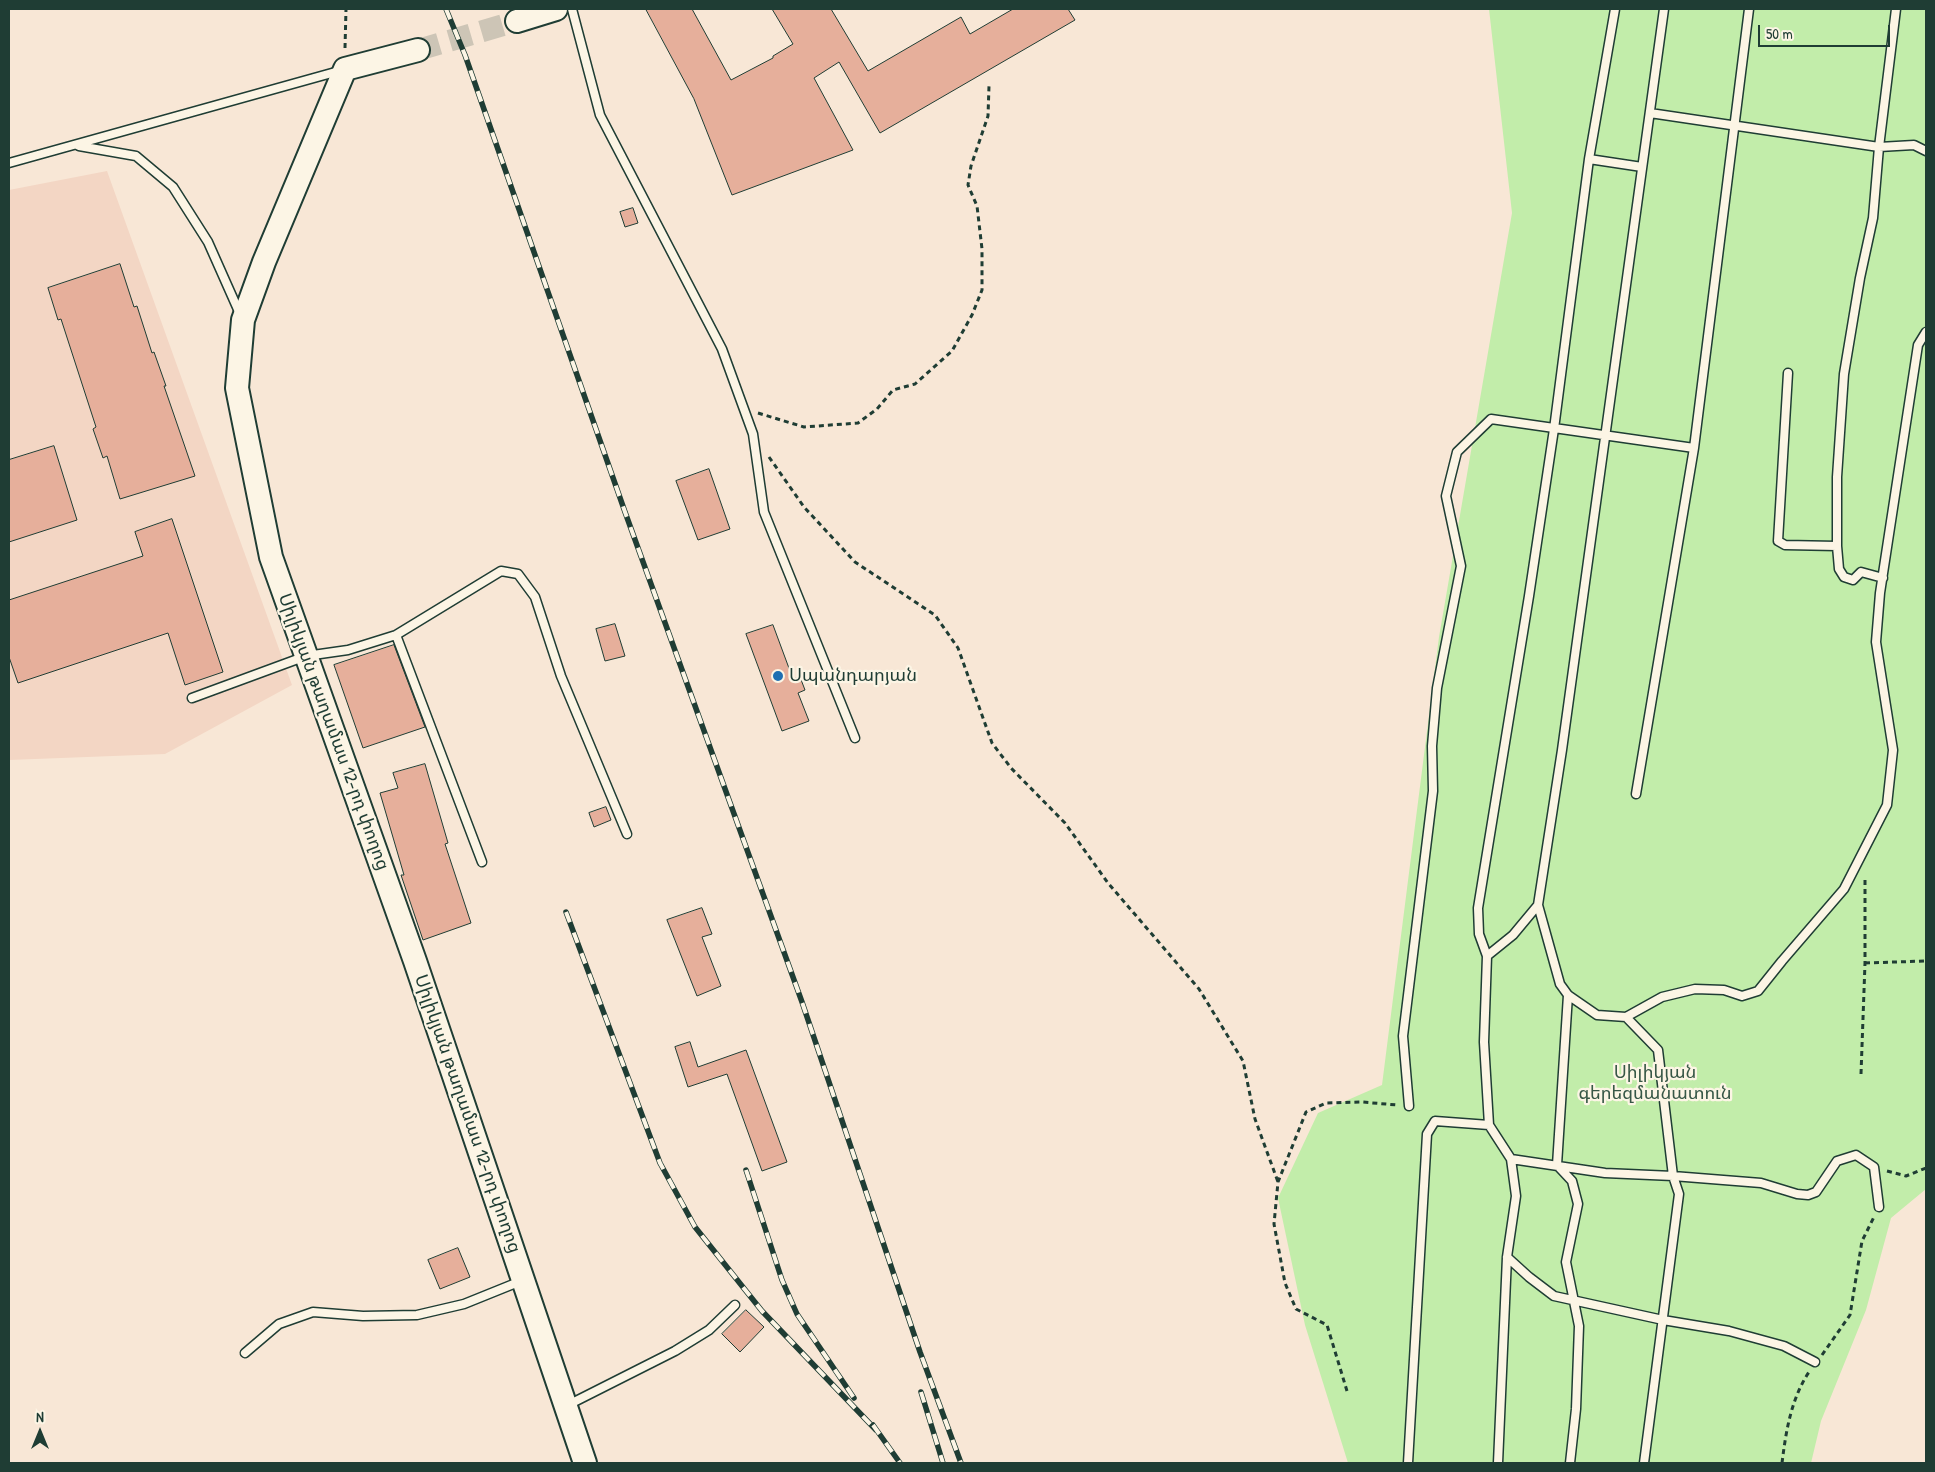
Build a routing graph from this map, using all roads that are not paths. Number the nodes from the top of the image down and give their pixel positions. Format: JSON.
{"nodes":[{"id":1,"x":556,"y":9,"type":"edge"},
{"id":2,"x":572,"y":9,"type":"edge"},
{"id":3,"x":1615,"y":9,"type":"edge"},
{"id":4,"x":1664,"y":9,"type":"edge"},
{"id":5,"x":1749,"y":9,"type":"edge"},
{"id":6,"x":1896,"y":9,"type":"edge"},
{"id":7,"x":517,"y":21,"type":"tunnel mouth"},
{"id":8,"x":418,"y":50,"type":"tunnel mouth"},
{"id":9,"x":345,"y":69,"type":"junction"},
{"id":10,"x":1650,"y":113,"type":"junction"},
{"id":11,"x":1735,"y":124,"type":"junction"},
{"id":12,"x":77,"y":145,"type":"junction"},
{"id":13,"x":1879,"y":147,"type":"junction"},
{"id":14,"x":1926,"y":151,"type":"edge"},
{"id":15,"x":1588,"y":159,"type":"junction"},
{"id":16,"x":9,"y":163,"type":"edge"},
{"id":17,"x":1642,"y":167,"type":"junction"},
{"id":18,"x":243,"y":320,"type":"junction"},
{"id":19,"x":1926,"y":332,"type":"edge"},
{"id":20,"x":1788,"y":373,"type":"dead end"},
{"id":21,"x":1554,"y":428,"type":"junction"},
{"id":22,"x":1606,"y":435,"type":"junction"},
{"id":23,"x":1694,"y":448,"type":"junction"},
{"id":24,"x":1837,"y":546,"type":"junction"},
{"id":25,"x":1882,"y":578,"type":"junction"},
{"id":26,"x":396,"y":635,"type":"junction"},
{"id":27,"x":306,"y":656,"type":"junction"},
{"id":28,"x":192,"y":698,"type":"dead end"},
{"id":29,"x":855,"y":738,"type":"dead end"},
{"id":30,"x":1636,"y":794,"type":"dead end"},
{"id":31,"x":627,"y":834,"type":"dead end"},
{"id":32,"x":482,"y":862,"type":"dead end"},
{"id":33,"x":1538,"y":905,"type":"junction"},
{"id":34,"x":1487,"y":956,"type":"junction"},
{"id":35,"x":1568,"y":995,"type":"junction"},
{"id":36,"x":1626,"y":1017,"type":"junction"},
{"id":37,"x":1408,"y":1106,"type":"road end"},
{"id":38,"x":1489,"y":1125,"type":"junction"},
{"id":39,"x":1511,"y":1159,"type":"junction"},
{"id":40,"x":1556,"y":1165,"type":"junction"},
{"id":41,"x":1673,"y":1176,"type":"junction"},
{"id":42,"x":1879,"y":1207,"type":"road end"},
{"id":43,"x":1507,"y":1258,"type":"junction"},
{"id":44,"x":523,"y":1280,"type":"junction"},
{"id":45,"x":1573,"y":1301,"type":"junction"},
{"id":46,"x":735,"y":1305,"type":"dead end"},
{"id":47,"x":1662,"y":1320,"type":"junction"},
{"id":48,"x":245,"y":1353,"type":"dead end"},
{"id":49,"x":1815,"y":1362,"type":"road end"},
{"id":50,"x":566,"y":1406,"type":"junction"},
{"id":51,"x":585,"y":1463,"type":"edge"},
{"id":52,"x":1408,"y":1463,"type":"edge"},
{"id":53,"x":1498,"y":1463,"type":"edge"},
{"id":54,"x":1570,"y":1463,"type":"edge"},
{"id":55,"x":1644,"y":1463,"type":"edge"}],
"edges":[{"from":1,"to":7,"type":"main road"},
{"from":2,"to":29,"type":"lane"},
{"from":3,"to":15,"type":"lane"},
{"from":4,"to":10,"type":"lane"},
{"from":5,"to":11,"type":"lane"},
{"from":6,"to":13,"type":"lane"},
{"from":8,"to":9,"type":"main road"},
{"from":9,"to":12,"type":"lane"},
{"from":9,"to":18,"type":"main road","name":"Սիլիկյան թաղամաս 12-րդ փողոց"},
{"from":10,"to":11,"type":"lane"},
{"from":10,"to":17,"type":"lane"},
{"from":11,"to":13,"type":"lane"},
{"from":11,"to":23,"type":"lane"},
{"from":12,"to":16,"type":"lane"},
{"from":12,"to":18,"type":"lane"},
{"from":13,"to":14,"type":"lane"},
{"from":13,"to":24,"type":"lane"},
{"from":15,"to":17,"type":"lane"},
{"from":15,"to":21,"type":"lane"},
{"from":17,"to":22,"type":"lane"},
{"from":18,"to":27,"type":"main road","name":"Սիլիկյան թաղամաս 12-րդ փողոց"},
{"from":19,"to":25,"type":"lane"},
{"from":20,"to":24,"type":"lane"},
{"from":21,"to":22,"type":"lane"},
{"from":21,"to":34,"type":"lane"},
{"from":21,"to":37,"type":"lane"},
{"from":22,"to":23,"type":"lane"},
{"from":22,"to":33,"type":"lane"},
{"from":23,"to":30,"type":"lane"},
{"from":24,"to":25,"type":"lane"},
{"from":25,"to":36,"type":"lane"},
{"from":26,"to":27,"type":"lane"},
{"from":26,"to":31,"type":"lane"},
{"from":26,"to":32,"type":"lane"},
{"from":27,"to":28,"type":"lane"},
{"from":27,"to":44,"type":"main road","name":"Սիլիկյան թաղամաս 12-րդ փողոց"},
{"from":33,"to":34,"type":"lane"},
{"from":33,"to":35,"type":"lane"},
{"from":34,"to":38,"type":"lane"},
{"from":35,"to":36,"type":"lane"},
{"from":35,"to":40,"type":"lane"},
{"from":36,"to":41,"type":"lane"},
{"from":38,"to":39,"type":"lane"},
{"from":38,"to":52,"type":"lane"},
{"from":39,"to":40,"type":"lane"},
{"from":39,"to":43,"type":"lane"},
{"from":40,"to":41,"type":"lane"},
{"from":40,"to":45,"type":"lane"},
{"from":41,"to":42,"type":"lane"},
{"from":41,"to":47,"type":"lane"},
{"from":43,"to":45,"type":"lane"},
{"from":43,"to":53,"type":"lane"},
{"from":44,"to":48,"type":"lane"},
{"from":44,"to":50,"type":"main road","name":"Սիլիկյան թաղամաս 12-րդ փողոց"},
{"from":45,"to":47,"type":"lane"},
{"from":45,"to":54,"type":"lane"},
{"from":46,"to":50,"type":"lane"},
{"from":47,"to":49,"type":"lane"},
{"from":47,"to":55,"type":"lane"},
{"from":50,"to":51,"type":"main road","name":"Սիլիկյան թաղամաս 12-րդ փողոց"}]}
